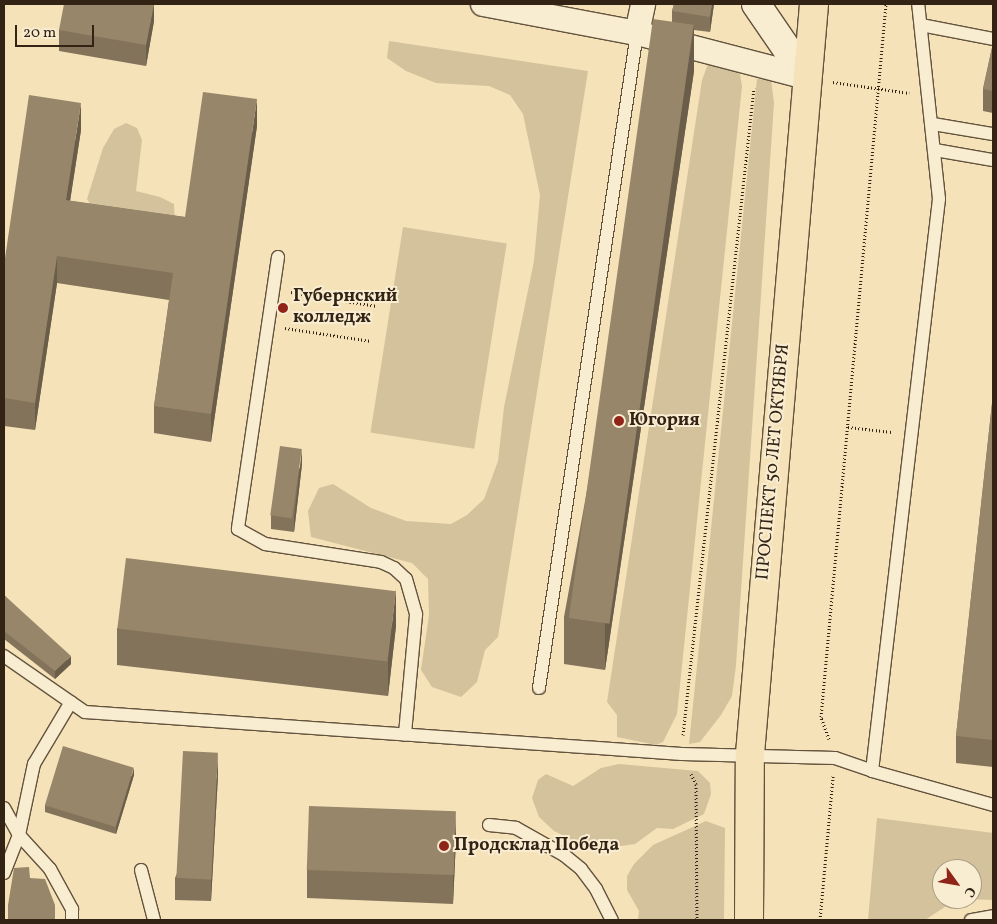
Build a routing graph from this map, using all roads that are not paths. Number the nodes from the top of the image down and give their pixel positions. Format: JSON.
{"nodes":[{"id":1,"x":483,"y":4,"type":"edge"},
{"id":2,"x":643,"y":4,"type":"edge"},
{"id":3,"x":756,"y":4,"type":"edge"},
{"id":4,"x":814,"y":4,"type":"edge"},
{"id":5,"x":918,"y":4,"type":"edge"},
{"id":6,"x":921,"y":25,"type":"junction"},
{"id":7,"x":637,"y":33,"type":"junction"},
{"id":8,"x":993,"y":40,"type":"edge"},
{"id":9,"x":806,"y":77,"type":"junction"},
{"id":10,"x":932,"y":124,"type":"junction"},
{"id":11,"x":993,"y":134,"type":"edge"},
{"id":12,"x":935,"y":150,"type":"junction"},
{"id":13,"x":993,"y":160,"type":"edge"},
{"id":14,"x":278,"y":258,"type":"dead end"},
{"id":15,"x":4,"y":656,"type":"edge"},
{"id":16,"x":539,"y":688,"type":"dead end"},
{"id":17,"x":71,"y":702,"type":"junction"},
{"id":18,"x":405,"y":734,"type":"junction"},
{"id":19,"x":750,"y":754,"type":"junction"},
{"id":20,"x":872,"y":771,"type":"junction"},
{"id":21,"x":993,"y":805,"type":"edge"},
{"id":22,"x":4,"y":808,"type":"edge"},
{"id":23,"x":490,"y":824,"type":"dead end"},
{"id":24,"x":18,"y":835,"type":"junction"},
{"id":25,"x":141,"y":870,"type":"dead end"},
{"id":26,"x":4,"y":872,"type":"edge"},
{"id":27,"x":993,"y":916,"type":"edge"},
{"id":28,"x":72,"y":920,"type":"edge"},
{"id":29,"x":154,"y":920,"type":"edge"},
{"id":30,"x":612,"y":920,"type":"edge"},
{"id":31,"x":749,"y":920,"type":"edge"},
{"id":32,"x":970,"y":920,"type":"edge"}],
"edges":[{"from":1,"to":7,"type":"street"},
{"from":2,"to":7,"type":"street"},
{"from":3,"to":9,"type":"street"},
{"from":4,"to":9,"type":"main road","name":"ПРОСПЕКТ 50 ЛЕТ ОКТЯБРЯ"},
{"from":5,"to":6,"type":"lane"},
{"from":6,"to":8,"type":"lane"},
{"from":6,"to":10,"type":"lane"},
{"from":7,"to":9,"type":"street"},
{"from":7,"to":16,"type":"lane"},
{"from":9,"to":19,"type":"main road","name":"ПРОСПЕКТ 50 ЛЕТ ОКТЯБРЯ"},
{"from":10,"to":11,"type":"lane"},
{"from":10,"to":12,"type":"lane"},
{"from":12,"to":13,"type":"lane"},
{"from":12,"to":20,"type":"lane"},
{"from":14,"to":18,"type":"lane"},
{"from":15,"to":17,"type":"lane"},
{"from":17,"to":18,"type":"lane"},
{"from":17,"to":24,"type":"lane"},
{"from":18,"to":19,"type":"lane"},
{"from":19,"to":20,"type":"lane"},
{"from":19,"to":31,"type":"main road","name":"ПРОСПЕКТ 50 ЛЕТ ОКТЯБРЯ"},
{"from":20,"to":21,"type":"lane"},
{"from":22,"to":24,"type":"lane"},
{"from":23,"to":30,"type":"lane"},
{"from":24,"to":26,"type":"lane"},
{"from":24,"to":28,"type":"lane"},
{"from":25,"to":29,"type":"lane"},
{"from":27,"to":32,"type":"lane"}]}
